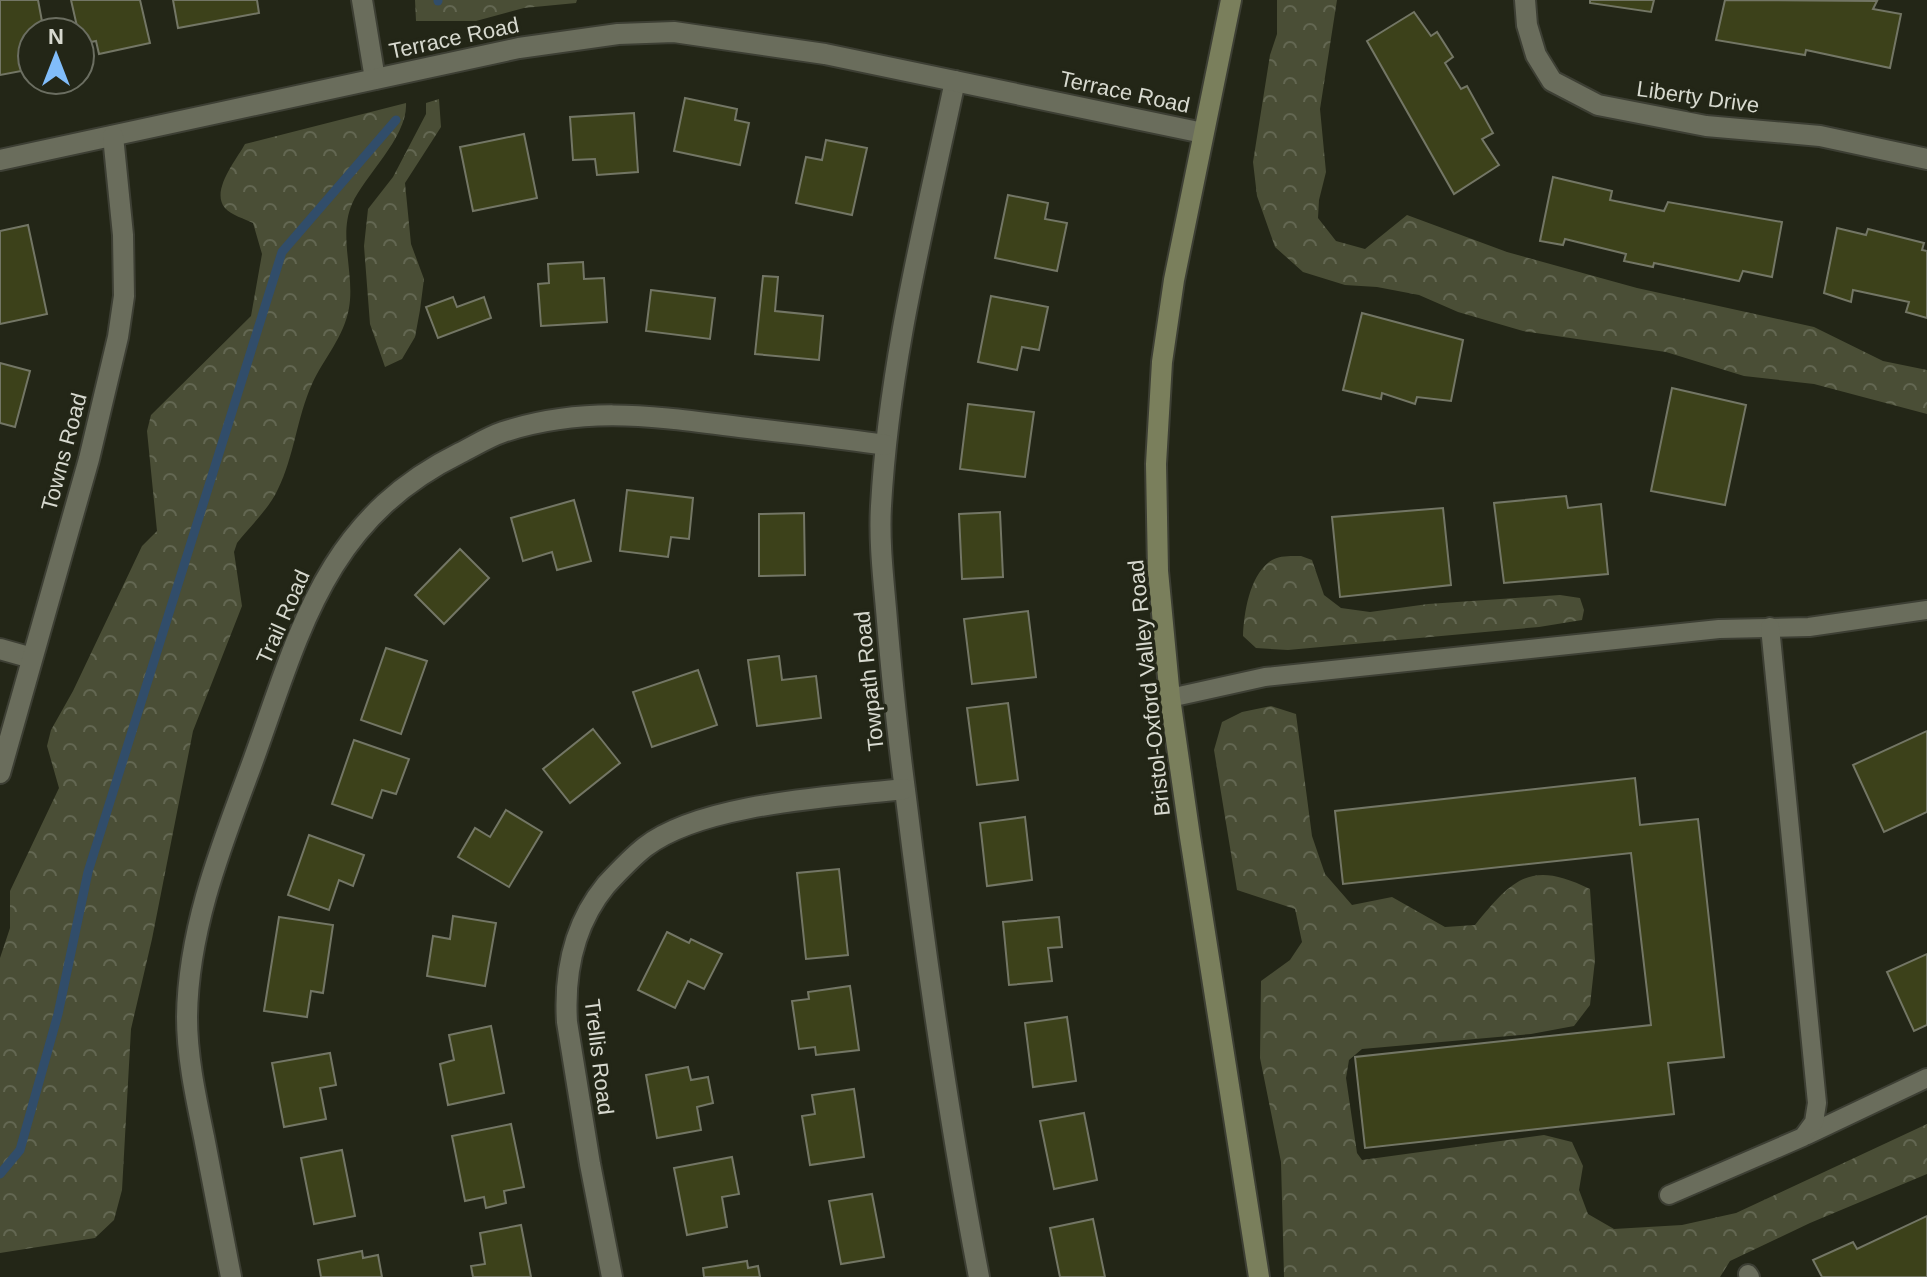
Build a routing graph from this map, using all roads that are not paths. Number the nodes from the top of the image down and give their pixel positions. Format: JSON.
{"nodes":[{"id":1,"x":362,"y":0,"type":"edge"},
{"id":2,"x":1231,"y":0,"type":"edge"},
{"id":3,"x":1525,"y":0,"type":"edge"},
{"id":4,"x":375,"y":79,"type":"junction"},
{"id":5,"x":955,"y":81,"type":"junction"},
{"id":6,"x":1203,"y":133,"type":"junction"},
{"id":7,"x":113,"y":136,"type":"junction"},
{"id":8,"x":1927,"y":159,"type":"edge"},
{"id":9,"x":0,"y":160,"type":"edge"},
{"id":10,"x":885,"y":445,"type":"junction"},
{"id":11,"x":1927,"y":610,"type":"edge"},
{"id":12,"x":1770,"y":627,"type":"junction"},
{"id":13,"x":0,"y":649,"type":"edge"},
{"id":14,"x":32,"y":658,"type":"junction"},
{"id":15,"x":1170,"y":698,"type":"junction"},
{"id":16,"x":0,"y":773,"type":"edge"},
{"id":17,"x":904,"y":789,"type":"junction"},
{"id":18,"x":1927,"y":1078,"type":"edge"},
{"id":19,"x":1803,"y":1137,"type":"junction"},
{"id":20,"x":1669,"y":1195,"type":"dead end"},
{"id":21,"x":231,"y":1277,"type":"edge"},
{"id":22,"x":612,"y":1277,"type":"edge"},
{"id":23,"x":979,"y":1277,"type":"edge"},
{"id":24,"x":1259,"y":1277,"type":"edge"}],
"edges":[{"from":1,"to":4,"type":"street"},
{"from":2,"to":6,"type":"main road","name":"Bristol-Oxford Valley Road"},
{"from":3,"to":8,"type":"street","name":"Liberty Drive"},
{"from":4,"to":5,"type":"street","name":"Terrace Road"},
{"from":4,"to":7,"type":"street","name":"Terrace Road"},
{"from":5,"to":6,"type":"street","name":"Terrace Road"},
{"from":5,"to":10,"type":"street","name":"Towpath Road"},
{"from":6,"to":15,"type":"main road","name":"Bristol-Oxford Valley Road"},
{"from":7,"to":9,"type":"street","name":"Terrace Road"},
{"from":7,"to":14,"type":"street","name":"Towns Road"},
{"from":10,"to":17,"type":"street","name":"Towpath Road"},
{"from":10,"to":21,"type":"street","name":"Trail Road"},
{"from":11,"to":12,"type":"lane"},
{"from":12,"to":15,"type":"lane"},
{"from":12,"to":19,"type":"lane"},
{"from":13,"to":14,"type":"street"},
{"from":14,"to":16,"type":"street","name":"Towns Road"},
{"from":15,"to":24,"type":"main road","name":"Bristol-Oxford Valley Road"},
{"from":17,"to":22,"type":"street","name":"Trellis Road"},
{"from":17,"to":23,"type":"street","name":"Towpath Road"},
{"from":18,"to":19,"type":"lane"},
{"from":19,"to":20,"type":"lane"}]}
